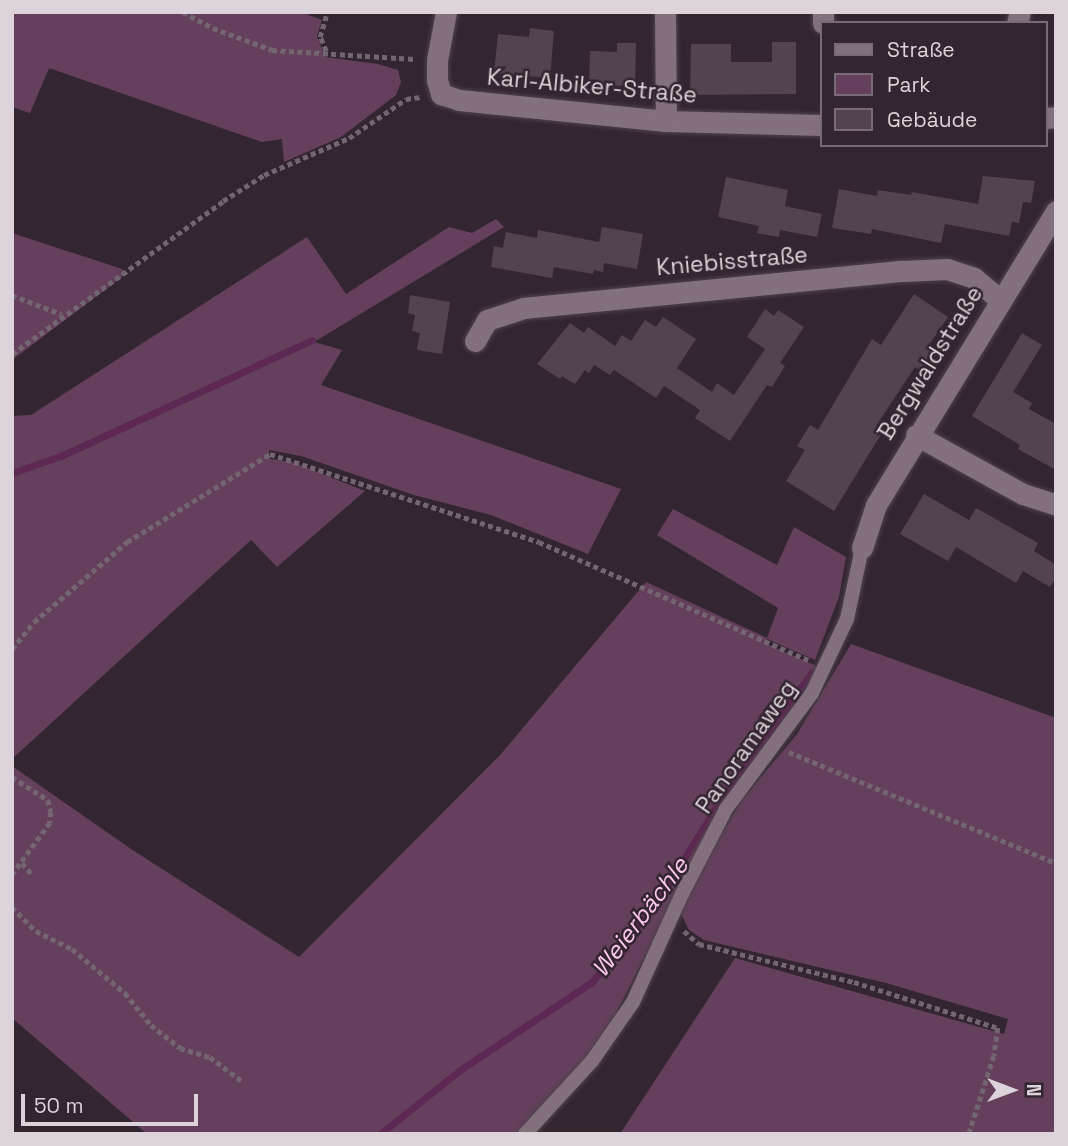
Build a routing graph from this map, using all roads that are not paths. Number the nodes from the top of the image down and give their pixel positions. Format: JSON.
{"nodes":[{"id":1,"x":446,"y":12,"type":"edge"},
{"id":2,"x":665,"y":12,"type":"edge"},
{"id":3,"x":666,"y":121,"type":"junction"},
{"id":4,"x":820,"y":125,"type":"edge"},
{"id":5,"x":1056,"y":211,"type":"edge"},
{"id":6,"x":1000,"y":299,"type":"junction"},
{"id":7,"x":475,"y":341,"type":"dead end"},
{"id":8,"x":916,"y":435,"type":"junction"},
{"id":9,"x":1056,"y":505,"type":"edge"},
{"id":10,"x":862,"y":548,"type":"joint"},
{"id":11,"x":525,"y":1134,"type":"edge"}],
"edges":[{"from":1,"to":3,"type":"street","name":"Karl-Albiker-Straße"},
{"from":2,"to":3,"type":"street"},
{"from":3,"to":4,"type":"street","name":"Karl-Albiker-Straße"},
{"from":5,"to":6,"type":"street","name":"Bergwaldstraße"},
{"from":6,"to":7,"type":"street","name":"Kniebisstraße"},
{"from":6,"to":8,"type":"street","name":"Bergwaldstraße"},
{"from":8,"to":9,"type":"street"},
{"from":8,"to":10,"type":"street","name":"Bergwaldstraße"},
{"from":10,"to":11,"type":"lane","name":"Panoramaweg"}]}
